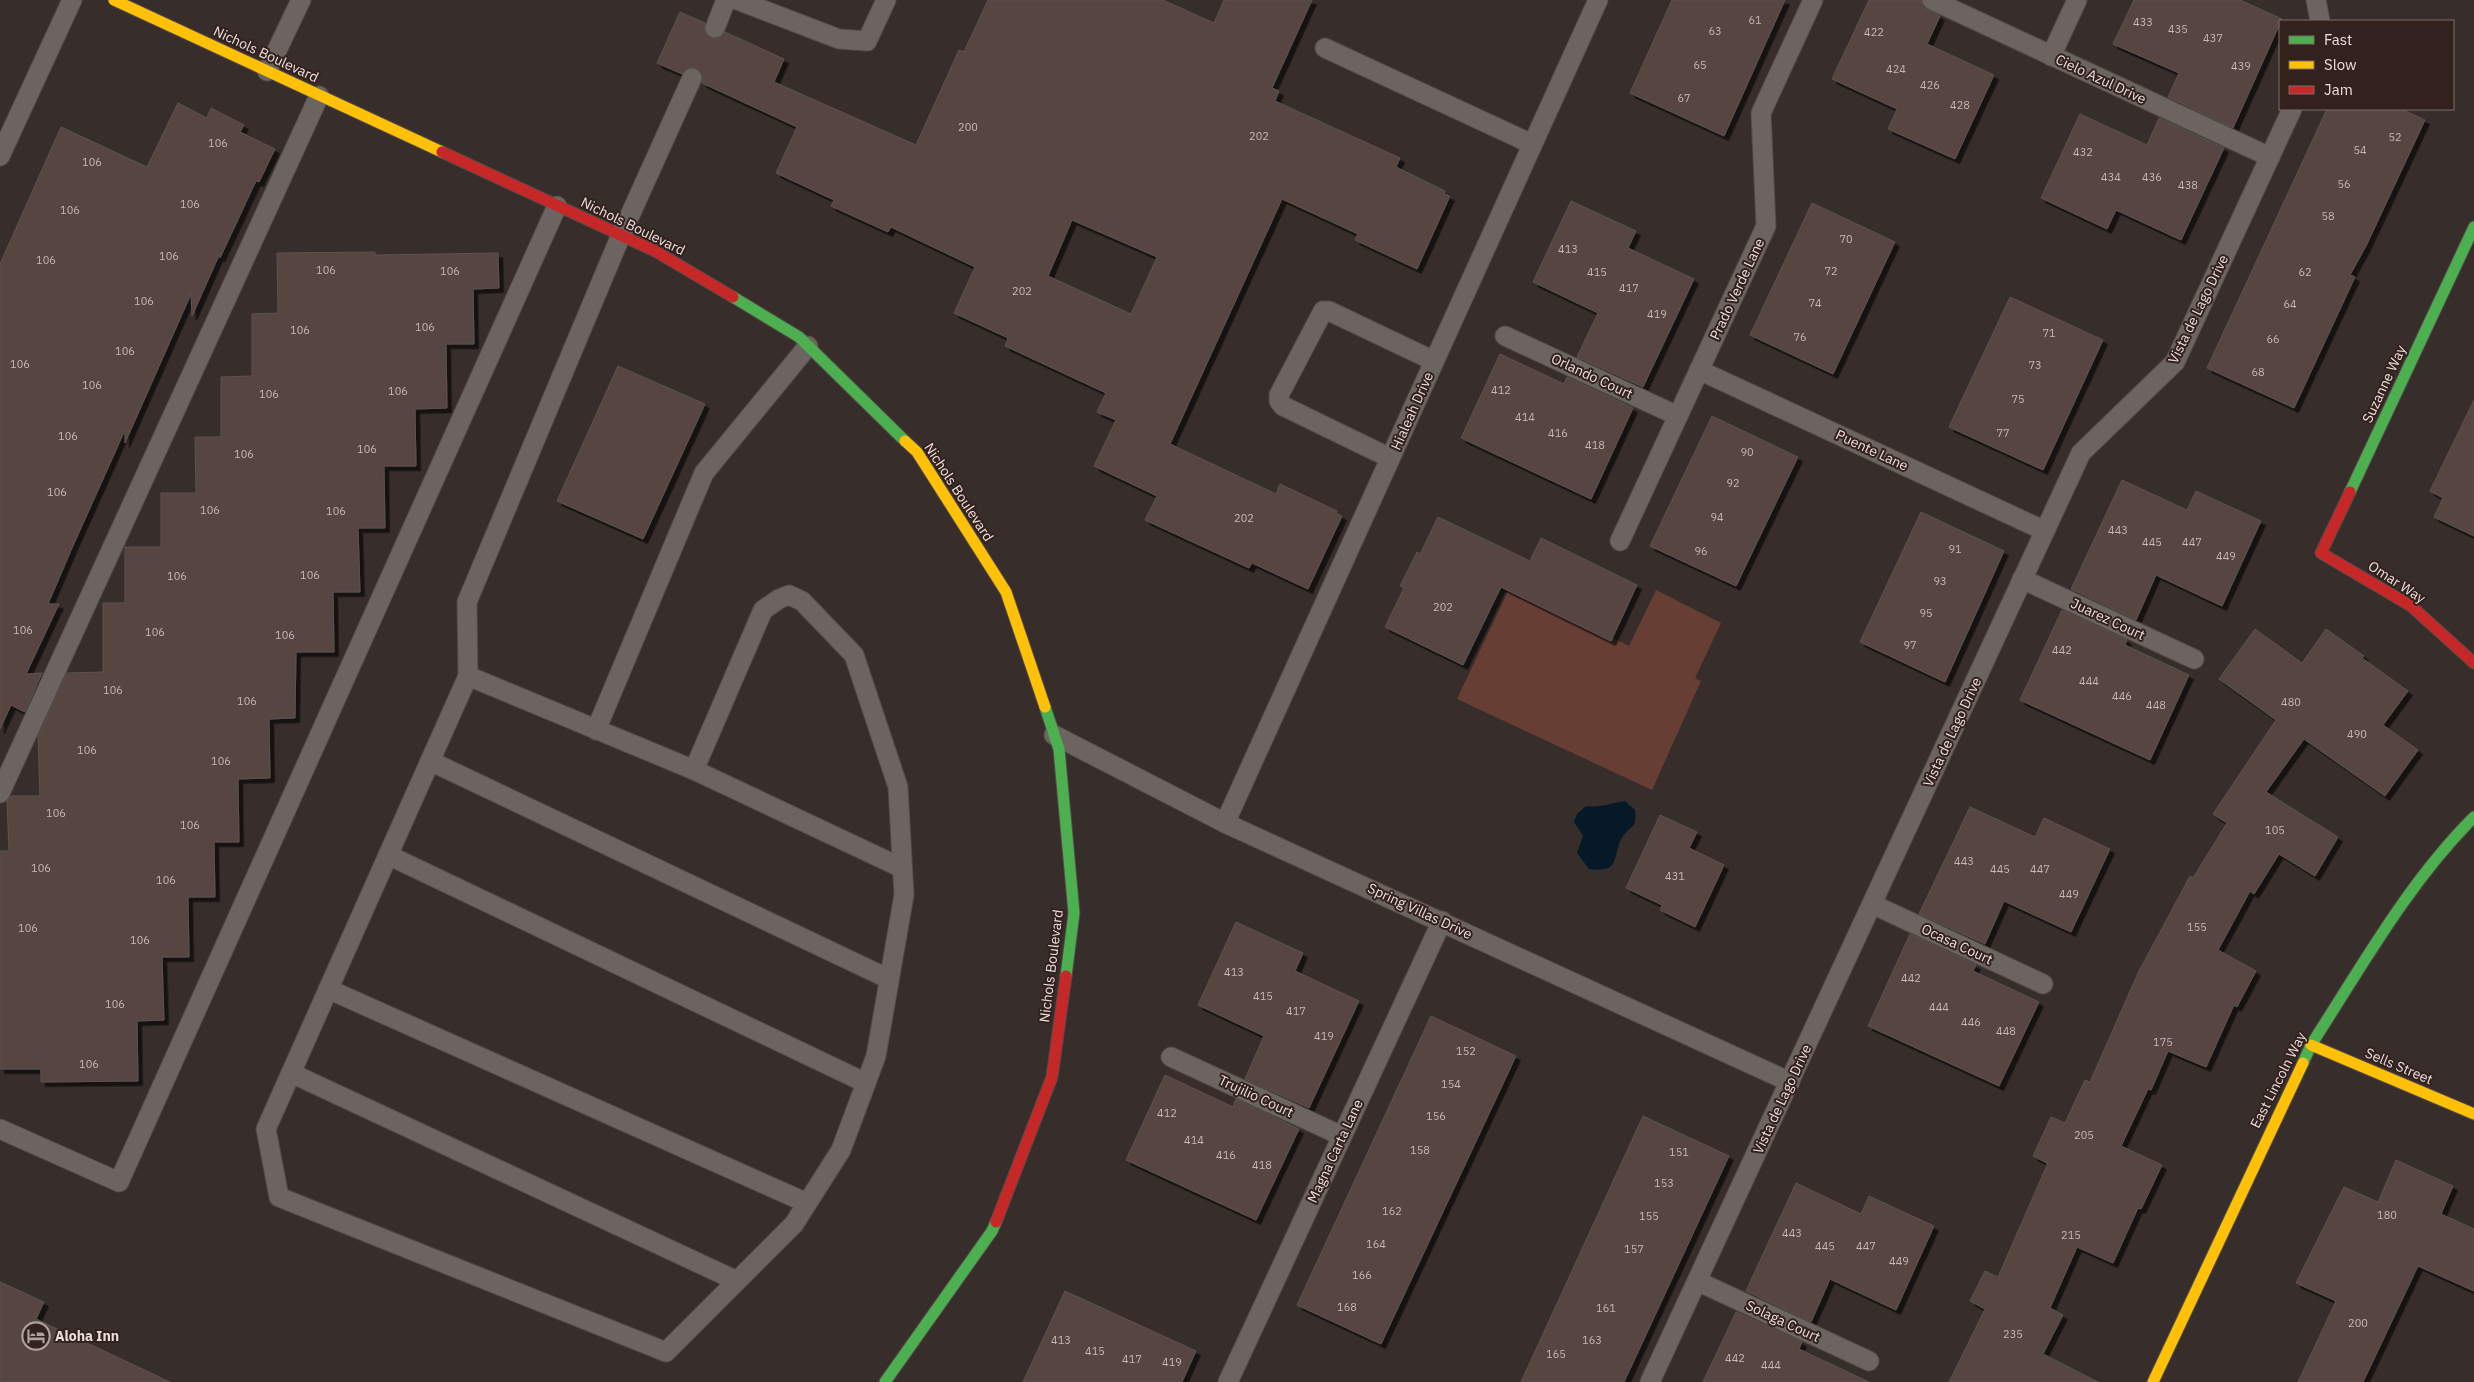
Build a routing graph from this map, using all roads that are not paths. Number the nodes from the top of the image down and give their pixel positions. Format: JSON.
{"nodes":[{"id":1,"x":72,"y":0,"type":"edge"},
{"id":2,"x":114,"y":0,"type":"edge"},
{"id":3,"x":301,"y":0,"type":"edge"},
{"id":4,"x":726,"y":0,"type":"edge"},
{"id":5,"x":737,"y":0,"type":"edge"},
{"id":6,"x":886,"y":0,"type":"edge"},
{"id":7,"x":1598,"y":0,"type":"edge"},
{"id":8,"x":1813,"y":0,"type":"edge"},
{"id":9,"x":1932,"y":0,"type":"edge"},
{"id":10,"x":2077,"y":0,"type":"edge"},
{"id":11,"x":2316,"y":0,"type":"edge"},
{"id":12,"x":2320,"y":20,"type":"edge"},
{"id":13,"x":715,"y":28,"type":"dead end"},
{"id":14,"x":1325,"y":48,"type":"dead end"},
{"id":15,"x":2051,"y":56,"type":"junction"},
{"id":16,"x":267,"y":71,"type":"junction"},
{"id":17,"x":692,"y":78,"type":"dead end"},
{"id":18,"x":319,"y":96,"type":"junction"},
{"id":19,"x":2292,"y":110,"type":"edge"},
{"id":20,"x":1532,"y":144,"type":"junction"},
{"id":21,"x":0,"y":156,"type":"edge"},
{"id":22,"x":2270,"y":157,"type":"junction"},
{"id":23,"x":557,"y":206,"type":"junction"},
{"id":24,"x":2474,"y":227,"type":"edge"},
{"id":25,"x":621,"y":235,"type":"junction"},
{"id":26,"x":1505,"y":336,"type":"dead end"},
{"id":27,"x":808,"y":346,"type":"junction"},
{"id":28,"x":1434,"y":361,"type":"junction"},
{"id":29,"x":1699,"y":370,"type":"junction"},
{"id":30,"x":1678,"y":416,"type":"junction"},
{"id":31,"x":1390,"y":458,"type":"junction"},
{"id":32,"x":2045,"y":531,"type":"junction"},
{"id":33,"x":1620,"y":541,"type":"dead end"},
{"id":34,"x":2321,"y":553,"type":"joint"},
{"id":35,"x":2022,"y":579,"type":"junction"},
{"id":36,"x":2194,"y":659,"type":"dead end"},
{"id":37,"x":2474,"y":663,"type":"edge"},
{"id":38,"x":468,"y":676,"type":"junction"},
{"id":39,"x":596,"y":730,"type":"junction"},
{"id":40,"x":1054,"y":735,"type":"junction"},
{"id":41,"x":430,"y":761,"type":"junction"},
{"id":42,"x":694,"y":770,"type":"junction"},
{"id":43,"x":0,"y":793,"type":"edge"},
{"id":44,"x":2474,"y":817,"type":"edge"},
{"id":45,"x":1225,"y":823,"type":"junction"},
{"id":46,"x":388,"y":855,"type":"junction"},
{"id":47,"x":902,"y":868,"type":"junction"},
{"id":48,"x":1872,"y":904,"type":"junction"},
{"id":49,"x":1442,"y":921,"type":"junction"},
{"id":50,"x":889,"y":979,"type":"junction"},
{"id":51,"x":2043,"y":984,"type":"dead end"},
{"id":52,"x":328,"y":989,"type":"junction"},
{"id":53,"x":2311,"y":1045,"type":"junction"},
{"id":54,"x":1170,"y":1057,"type":"dead end"},
{"id":55,"x":291,"y":1073,"type":"junction"},
{"id":56,"x":1790,"y":1082,"type":"junction"},
{"id":57,"x":866,"y":1083,"type":"junction"},
{"id":58,"x":2474,"y":1114,"type":"edge"},
{"id":59,"x":0,"y":1129,"type":"edge"},
{"id":60,"x":1342,"y":1136,"type":"junction"},
{"id":61,"x":807,"y":1204,"type":"junction"},
{"id":62,"x":736,"y":1280,"type":"junction"},
{"id":63,"x":1697,"y":1281,"type":"junction"},
{"id":64,"x":1869,"y":1361,"type":"dead end"},
{"id":65,"x":885,"y":1382,"type":"edge"},
{"id":66,"x":1228,"y":1382,"type":"edge"},
{"id":67,"x":1650,"y":1382,"type":"edge"},
{"id":68,"x":2153,"y":1382,"type":"edge"}],
"edges":[{"from":1,"to":21,"type":"lane"},
{"from":2,"to":16,"type":"street","name":"Nichols Boulevard"},
{"from":3,"to":16,"type":"lane"},
{"from":4,"to":13,"type":"lane"},
{"from":5,"to":6,"type":"lane"},
{"from":7,"to":20,"type":"lane","name":"Hialeah Drive"},
{"from":8,"to":29,"type":"lane","name":"Prado Verde Lane"},
{"from":9,"to":15,"type":"lane","name":"Cielo Azul Drive"},
{"from":10,"to":15,"type":"lane"},
{"from":11,"to":12,"type":"lane"},
{"from":14,"to":20,"type":"lane"},
{"from":15,"to":22,"type":"lane","name":"Cielo Azul Drive"},
{"from":16,"to":18,"type":"street","name":"Nichols Boulevard"},
{"from":17,"to":25,"type":"lane"},
{"from":18,"to":23,"type":"street","name":"Nichols Boulevard"},
{"from":18,"to":43,"type":"lane"},
{"from":19,"to":22,"type":"lane","name":"Vista de Lago Drive"},
{"from":20,"to":28,"type":"lane","name":"Hialeah Drive"},
{"from":22,"to":32,"type":"lane","name":"Vista de Lago Drive"},
{"from":23,"to":25,"type":"street","name":"Nichols Boulevard"},
{"from":23,"to":59,"type":"lane"},
{"from":24,"to":34,"type":"street","name":"Suzanne Way"},
{"from":25,"to":27,"type":"street","name":"Nichols Boulevard"},
{"from":25,"to":38,"type":"lane"},
{"from":26,"to":30,"type":"lane","name":"Orlando Court"},
{"from":27,"to":39,"type":"lane"},
{"from":27,"to":40,"type":"street","name":"Nichols Boulevard"},
{"from":28,"to":31,"type":"lane","name":"Hialeah Drive"},
{"from":28,"to":31,"type":"lane"},
{"from":29,"to":30,"type":"lane","name":"Prado Verde Lane"},
{"from":29,"to":32,"type":"lane","name":"Puente Lane"},
{"from":30,"to":33,"type":"lane","name":"Prado Verde Lane"},
{"from":31,"to":45,"type":"lane","name":"Hialeah Drive"},
{"from":32,"to":35,"type":"lane","name":"Vista de Lago Drive"},
{"from":34,"to":37,"type":"street","name":"Omar Way"},
{"from":35,"to":36,"type":"lane","name":"Juarez Court"},
{"from":35,"to":48,"type":"lane","name":"Vista de Lago Drive"},
{"from":38,"to":39,"type":"lane"},
{"from":38,"to":41,"type":"lane"},
{"from":39,"to":42,"type":"lane"},
{"from":40,"to":45,"type":"lane","name":"Spring Villas Drive"},
{"from":40,"to":65,"type":"street","name":"Nichols Boulevard"},
{"from":41,"to":46,"type":"lane"},
{"from":41,"to":50,"type":"lane"},
{"from":42,"to":47,"type":"lane"},
{"from":42,"to":47,"type":"lane"},
{"from":44,"to":53,"type":"street","name":"East Lincoln Way"},
{"from":45,"to":49,"type":"lane","name":"Spring Villas Drive"},
{"from":46,"to":52,"type":"lane"},
{"from":46,"to":57,"type":"lane"},
{"from":47,"to":50,"type":"lane"},
{"from":48,"to":51,"type":"lane","name":"Ocasa Court"},
{"from":48,"to":56,"type":"lane","name":"Vista de Lago Drive"},
{"from":49,"to":56,"type":"lane","name":"Spring Villas Drive"},
{"from":49,"to":60,"type":"lane","name":"Magna Carta Lane"},
{"from":50,"to":57,"type":"lane"},
{"from":52,"to":55,"type":"lane"},
{"from":52,"to":61,"type":"lane"},
{"from":53,"to":58,"type":"street","name":"Sells Street"},
{"from":53,"to":68,"type":"street","name":"East Lincoln Way"},
{"from":54,"to":60,"type":"lane","name":"Trujilio Court"},
{"from":55,"to":62,"type":"lane"},
{"from":55,"to":62,"type":"lane"},
{"from":56,"to":63,"type":"lane","name":"Vista de Lago Drive"},
{"from":57,"to":61,"type":"lane"},
{"from":60,"to":66,"type":"lane","name":"Magna Carta Lane"},
{"from":61,"to":62,"type":"lane"},
{"from":63,"to":64,"type":"lane","name":"Solaga Court"},
{"from":63,"to":67,"type":"lane","name":"Vista de Lago Drive"}]}
